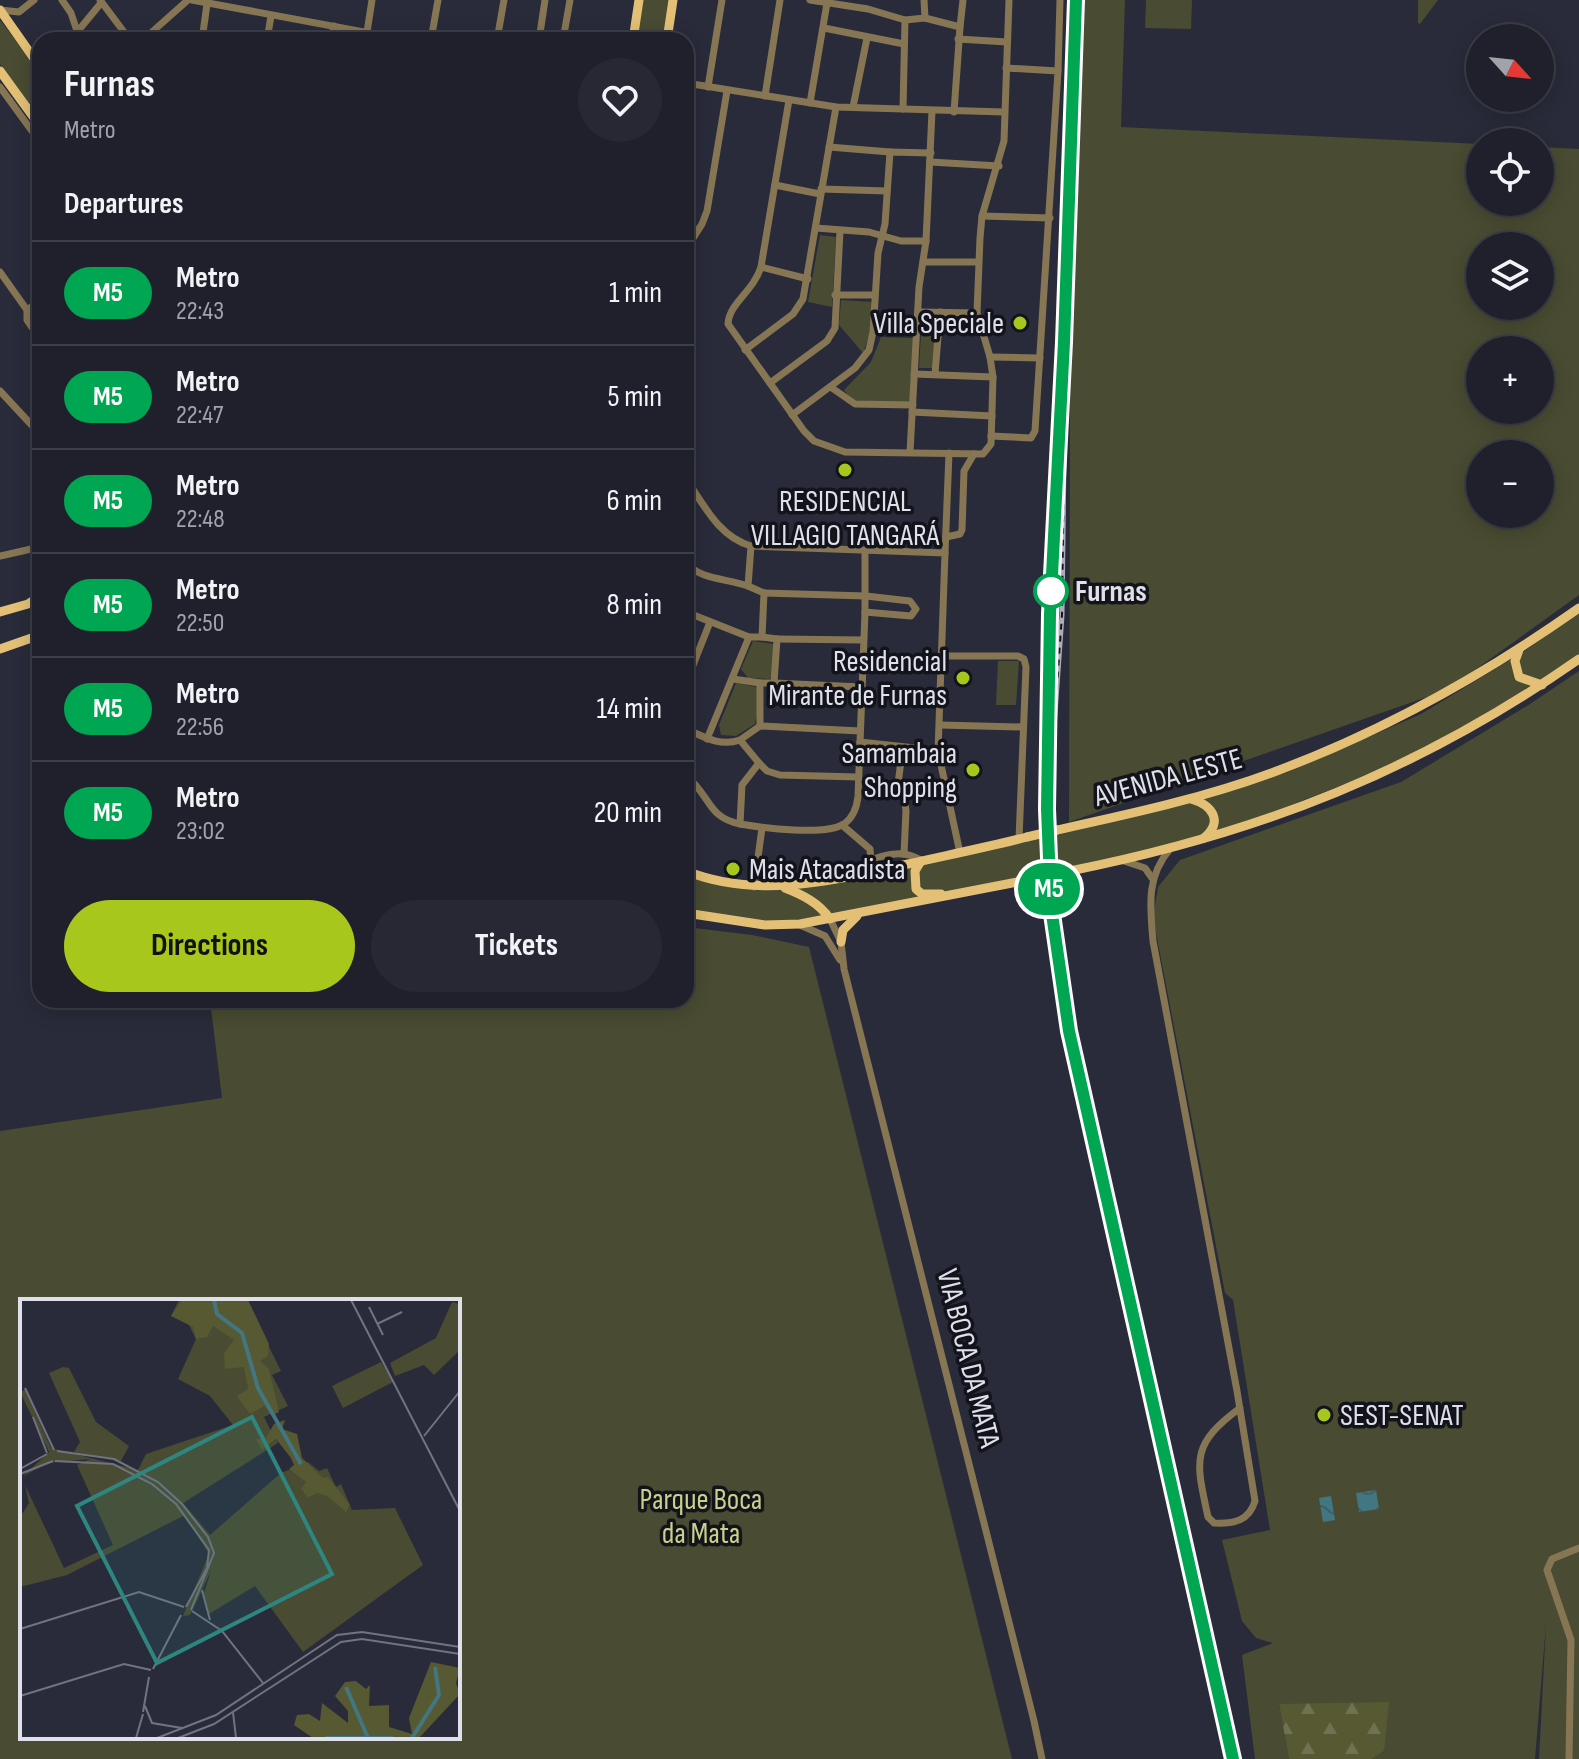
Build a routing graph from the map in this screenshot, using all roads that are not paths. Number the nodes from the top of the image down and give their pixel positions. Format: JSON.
{"nodes":[{"id":1,"x":34,"y":0,"type":"edge"},
{"id":2,"x":62,"y":0,"type":"edge"},
{"id":3,"x":190,"y":0,"type":"edge"},
{"id":4,"x":372,"y":0,"type":"edge"},
{"id":5,"x":438,"y":0,"type":"edge"},
{"id":6,"x":504,"y":0,"type":"edge"},
{"id":7,"x":545,"y":0,"type":"edge"},
{"id":8,"x":570,"y":0,"type":"edge"},
{"id":9,"x":639,"y":0,"type":"edge"},
{"id":10,"x":673,"y":0,"type":"edge"},
{"id":11,"x":722,"y":0,"type":"edge"},
{"id":12,"x":780,"y":0,"type":"edge"},
{"id":13,"x":810,"y":0,"type":"edge"},
{"id":14,"x":924,"y":0,"type":"edge"},
{"id":15,"x":963,"y":0,"type":"edge"},
{"id":16,"x":1009,"y":0,"type":"edge"},
{"id":17,"x":1060,"y":0,"type":"edge"},
{"id":18,"x":100,"y":1,"type":"edge"},
{"id":19,"x":827,"y":3,"type":"junction"},
{"id":20,"x":851,"y":3,"type":"edge"},
{"id":21,"x":207,"y":4,"type":"junction"},
{"id":22,"x":229,"y":4,"type":"edge"},
{"id":23,"x":0,"y":10,"type":"edge"},
{"id":24,"x":271,"y":16,"type":"junction"},
{"id":25,"x":925,"y":18,"type":"junction"},
{"id":26,"x":905,"y":20,"type":"junction"},
{"id":27,"x":334,"y":26,"type":"junction"},
{"id":28,"x":960,"y":27,"type":"junction"},
{"id":29,"x":824,"y":28,"type":"junction"},
{"id":30,"x":77,"y":32,"type":"edge"},
{"id":31,"x":81,"y":32,"type":"edge"},
{"id":32,"x":124,"y":32,"type":"edge"},
{"id":33,"x":152,"y":32,"type":"edge"},
{"id":34,"x":203,"y":32,"type":"edge"},
{"id":35,"x":268,"y":32,"type":"edge"},
{"id":36,"x":333,"y":32,"type":"edge"},
{"id":37,"x":367,"y":32,"type":"joint"},
{"id":38,"x":432,"y":32,"type":"edge"},
{"id":39,"x":498,"y":32,"type":"edge"},
{"id":40,"x":540,"y":32,"type":"edge"},
{"id":41,"x":564,"y":32,"type":"edge"},
{"id":42,"x":634,"y":32,"type":"edge"},
{"id":43,"x":668,"y":32,"type":"edge"},
{"id":44,"x":867,"y":38,"type":"junction"},
{"id":45,"x":958,"y":39,"type":"junction"},
{"id":46,"x":1007,"y":42,"type":"junction"},
{"id":47,"x":904,"y":44,"type":"junction"},
{"id":48,"x":32,"y":56,"type":"edge"},
{"id":49,"x":1006,"y":68,"type":"junction"},
{"id":50,"x":0,"y":71,"type":"edge"},
{"id":51,"x":1058,"y":71,"type":"junction"},
{"id":52,"x":694,"y":84,"type":"edge"},
{"id":53,"x":0,"y":87,"type":"edge"},
{"id":54,"x":708,"y":87,"type":"junction"},
{"id":55,"x":727,"y":91,"type":"junction"},
{"id":56,"x":765,"y":96,"type":"junction"},
{"id":57,"x":789,"y":100,"type":"junction"},
{"id":58,"x":810,"y":103,"type":"junction"},
{"id":59,"x":836,"y":107,"type":"junction"},
{"id":60,"x":853,"y":107,"type":"junction"},
{"id":61,"x":903,"y":109,"type":"junction"},
{"id":62,"x":932,"y":111,"type":"junction"},
{"id":63,"x":954,"y":112,"type":"junction"},
{"id":64,"x":1004,"y":112,"type":"junction"},
{"id":65,"x":32,"y":115,"type":"edge"},
{"id":66,"x":32,"y":131,"type":"edge"},
{"id":67,"x":829,"y":147,"type":"junction"},
{"id":68,"x":890,"y":152,"type":"junction"},
{"id":69,"x":930,"y":158,"type":"junction"},
{"id":70,"x":999,"y":166,"type":"junction"},
{"id":71,"x":775,"y":185,"type":"junction"},
{"id":72,"x":887,"y":191,"type":"junction"},
{"id":73,"x":821,"y":192,"type":"junction"},
{"id":74,"x":982,"y":216,"type":"junction"},
{"id":75,"x":1050,"y":218,"type":"junction"},
{"id":76,"x":816,"y":228,"type":"junction"},
{"id":77,"x":840,"y":231,"type":"junction"},
{"id":78,"x":694,"y":236,"type":"edge"},
{"id":79,"x":882,"y":237,"type":"junction"},
{"id":80,"x":926,"y":241,"type":"junction"},
{"id":81,"x":924,"y":262,"type":"junction"},
{"id":82,"x":978,"y":262,"type":"junction"},
{"id":83,"x":761,"y":267,"type":"junction"},
{"id":84,"x":0,"y":272,"type":"edge"},
{"id":85,"x":808,"y":279,"type":"junction"},
{"id":86,"x":835,"y":295,"type":"junction"},
{"id":87,"x":875,"y":295,"type":"junction"},
{"id":88,"x":32,"y":307,"type":"edge"},
{"id":89,"x":27,"y":310,"type":"junction"},
{"id":90,"x":918,"y":312,"type":"junction"},
{"id":91,"x":940,"y":312,"type":"junction"},
{"id":92,"x":977,"y":313,"type":"junction"},
{"id":93,"x":32,"y":327,"type":"edge"},
{"id":94,"x":745,"y":350,"type":"junction"},
{"id":95,"x":990,"y":357,"type":"junction"},
{"id":96,"x":1040,"y":358,"type":"junction"},
{"id":97,"x":914,"y":374,"type":"junction"},
{"id":98,"x":935,"y":374,"type":"junction"},
{"id":99,"x":993,"y":377,"type":"junction"},
{"id":100,"x":770,"y":383,"type":"junction"},
{"id":101,"x":832,"y":388,"type":"junction"},
{"id":102,"x":0,"y":391,"type":"edge"},
{"id":103,"x":912,"y":408,"type":"junction"},
{"id":104,"x":792,"y":415,"type":"junction"},
{"id":105,"x":992,"y":416,"type":"junction"},
{"id":106,"x":32,"y":424,"type":"edge"},
{"id":107,"x":991,"y":436,"type":"junction"},
{"id":108,"x":910,"y":452,"type":"junction"},
{"id":109,"x":949,"y":453,"type":"junction"},
{"id":110,"x":974,"y":454,"type":"junction"},
{"id":111,"x":949,"y":470,"type":"junction"},
{"id":112,"x":964,"y":471,"type":"junction"},
{"id":113,"x":694,"y":491,"type":"edge"},
{"id":114,"x":946,"y":537,"type":"junction"},
{"id":115,"x":751,"y":546,"type":"junction"},
{"id":116,"x":32,"y":549,"type":"edge"},
{"id":117,"x":865,"y":550,"type":"junction"},
{"id":118,"x":945,"y":553,"type":"junction"},
{"id":119,"x":0,"y":556,"type":"edge"},
{"id":120,"x":694,"y":571,"type":"edge"},
{"id":121,"x":748,"y":586,"type":"junction"},
{"id":122,"x":764,"y":593,"type":"junction"},
{"id":123,"x":866,"y":596,"type":"junction"},
{"id":124,"x":32,"y":601,"type":"edge"},
{"id":125,"x":1579,"y":608,"type":"edge"},
{"id":126,"x":0,"y":612,"type":"edge"},
{"id":127,"x":865,"y":612,"type":"junction"},
{"id":128,"x":694,"y":615,"type":"edge"},
{"id":129,"x":710,"y":622,"type":"junction"},
{"id":130,"x":749,"y":637,"type":"junction"},
{"id":131,"x":762,"y":637,"type":"junction"},
{"id":132,"x":32,"y":638,"type":"edge"},
{"id":133,"x":777,"y":639,"type":"junction"},
{"id":134,"x":863,"y":640,"type":"junction"},
{"id":135,"x":0,"y":649,"type":"edge"},
{"id":136,"x":1519,"y":650,"type":"junction"},
{"id":137,"x":941,"y":656,"type":"junction"},
{"id":138,"x":1579,"y":659,"type":"edge"},
{"id":139,"x":694,"y":663,"type":"edge"},
{"id":140,"x":733,"y":679,"type":"junction"},
{"id":141,"x":760,"y":683,"type":"junction"},
{"id":142,"x":774,"y":683,"type":"junction"},
{"id":143,"x":1542,"y":685,"type":"junction"},
{"id":144,"x":861,"y":687,"type":"junction"},
{"id":145,"x":940,"y":725,"type":"junction"},
{"id":146,"x":760,"y":726,"type":"junction"},
{"id":147,"x":1022,"y":727,"type":"junction"},
{"id":148,"x":860,"y":731,"type":"junction"},
{"id":149,"x":694,"y":733,"type":"edge"},
{"id":150,"x":707,"y":739,"type":"junction"},
{"id":151,"x":740,"y":740,"type":"junction"},
{"id":152,"x":860,"y":742,"type":"junction"},
{"id":153,"x":859,"y":761,"type":"junction"},
{"id":154,"x":901,"y":761,"type":"junction"},
{"id":155,"x":759,"y":763,"type":"junction"},
{"id":156,"x":858,"y":777,"type":"junction"},
{"id":157,"x":694,"y":783,"type":"edge"},
{"id":158,"x":1191,"y":799,"type":"junction"},
{"id":159,"x":740,"y":824,"type":"junction"},
{"id":160,"x":842,"y":825,"type":"junction"},
{"id":161,"x":762,"y":828,"type":"junction"},
{"id":162,"x":1023,"y":838,"type":"junction"},
{"id":163,"x":1201,"y":841,"type":"junction"},
{"id":164,"x":1170,"y":849,"type":"junction"},
{"id":165,"x":960,"y":853,"type":"junction"},
{"id":166,"x":904,"y":854,"type":"junction"},
{"id":167,"x":871,"y":860,"type":"junction"},
{"id":168,"x":1118,"y":860,"type":"junction"},
{"id":169,"x":921,"y":861,"type":"junction"},
{"id":170,"x":694,"y":873,"type":"edge"},
{"id":171,"x":1152,"y":878,"type":"junction"},
{"id":172,"x":841,"y":879,"type":"junction"},
{"id":173,"x":754,"y":887,"type":"junction"},
{"id":174,"x":782,"y":887,"type":"junction"},
{"id":175,"x":955,"y":895,"type":"junction"},
{"id":176,"x":694,"y":914,"type":"edge"},
{"id":177,"x":859,"y":915,"type":"junction"},
{"id":178,"x":830,"y":919,"type":"junction"},
{"id":179,"x":800,"y":924,"type":"junction"},
{"id":180,"x":841,"y":942,"type":"junction"},
{"id":181,"x":844,"y":969,"type":"junction"},
{"id":182,"x":1240,"y":1408,"type":"junction"},
{"id":183,"x":1579,"y":1548,"type":"edge"},
{"id":184,"x":1042,"y":1759,"type":"edge"},
{"id":185,"x":1569,"y":1759,"type":"edge"}],
"edges":[{"from":1,"to":23,"type":"street"},
{"from":2,"to":30,"type":"street"},
{"from":3,"to":21,"type":"street"},
{"from":3,"to":33,"type":"street"},
{"from":4,"to":37,"type":"street"},
{"from":5,"to":38,"type":"street"},
{"from":6,"to":39,"type":"street"},
{"from":7,"to":40,"type":"street"},
{"from":8,"to":41,"type":"street"},
{"from":9,"to":42,"type":"main road"},
{"from":10,"to":43,"type":"main road"},
{"from":11,"to":54,"type":"street"},
{"from":12,"to":56,"type":"street"},
{"from":13,"to":19,"type":"street"},
{"from":14,"to":25,"type":"street"},
{"from":15,"to":28,"type":"street"},
{"from":16,"to":46,"type":"street"},
{"from":17,"to":51,"type":"street"},
{"from":18,"to":31,"type":"street"},
{"from":18,"to":32,"type":"street"},
{"from":19,"to":20,"type":"street"},
{"from":19,"to":29,"type":"street"},
{"from":20,"to":26,"type":"street"},
{"from":21,"to":22,"type":"street"},
{"from":21,"to":34,"type":"street"},
{"from":22,"to":24,"type":"street"},
{"from":23,"to":48,"type":"main road"},
{"from":24,"to":27,"type":"street"},
{"from":24,"to":35,"type":"street"},
{"from":25,"to":26,"type":"street"},
{"from":25,"to":28,"type":"street"},
{"from":26,"to":47,"type":"street"},
{"from":27,"to":36,"type":"street"},
{"from":27,"to":37,"type":"street"},
{"from":28,"to":45,"type":"street"},
{"from":29,"to":44,"type":"street"},
{"from":29,"to":58,"type":"street"},
{"from":44,"to":47,"type":"street"},
{"from":44,"to":60,"type":"street"},
{"from":45,"to":46,"type":"street"},
{"from":45,"to":63,"type":"street"},
{"from":46,"to":49,"type":"street"},
{"from":47,"to":61,"type":"street"},
{"from":49,"to":51,"type":"street"},
{"from":49,"to":64,"type":"street"},
{"from":50,"to":65,"type":"main road"},
{"from":51,"to":75,"type":"street"},
{"from":52,"to":54,"type":"street"},
{"from":53,"to":66,"type":"street"},
{"from":54,"to":55,"type":"street"},
{"from":55,"to":56,"type":"street"},
{"from":55,"to":78,"type":"street"},
{"from":56,"to":57,"type":"street"},
{"from":57,"to":58,"type":"street"},
{"from":57,"to":71,"type":"street"},
{"from":58,"to":59,"type":"street"},
{"from":59,"to":60,"type":"street"},
{"from":59,"to":67,"type":"street"},
{"from":60,"to":61,"type":"street"},
{"from":61,"to":62,"type":"street"},
{"from":62,"to":63,"type":"street"},
{"from":62,"to":69,"type":"street"},
{"from":63,"to":64,"type":"street"},
{"from":64,"to":70,"type":"street"},
{"from":67,"to":68,"type":"street"},
{"from":67,"to":73,"type":"street"},
{"from":68,"to":69,"type":"street"},
{"from":68,"to":72,"type":"street"},
{"from":69,"to":70,"type":"street"},
{"from":69,"to":80,"type":"street"},
{"from":70,"to":74,"type":"street"},
{"from":71,"to":73,"type":"street"},
{"from":71,"to":83,"type":"street"},
{"from":72,"to":73,"type":"street"},
{"from":72,"to":79,"type":"street"},
{"from":73,"to":76,"type":"street"},
{"from":74,"to":75,"type":"street"},
{"from":74,"to":82,"type":"street"},
{"from":75,"to":96,"type":"street"},
{"from":76,"to":77,"type":"street"},
{"from":76,"to":85,"type":"street"},
{"from":77,"to":79,"type":"street"},
{"from":77,"to":86,"type":"street"},
{"from":79,"to":80,"type":"street"},
{"from":79,"to":87,"type":"street"},
{"from":80,"to":81,"type":"street"},
{"from":81,"to":82,"type":"street"},
{"from":81,"to":90,"type":"street"},
{"from":82,"to":92,"type":"street"},
{"from":83,"to":85,"type":"street"},
{"from":83,"to":94,"type":"street"},
{"from":84,"to":89,"type":"street"},
{"from":85,"to":94,"type":"street"},
{"from":86,"to":87,"type":"street"},
{"from":86,"to":100,"type":"street"},
{"from":87,"to":101,"type":"street"},
{"from":88,"to":89,"type":"street"},
{"from":89,"to":93,"type":"street"},
{"from":90,"to":91,"type":"street"},
{"from":90,"to":97,"type":"street"},
{"from":91,"to":92,"type":"street"},
{"from":91,"to":98,"type":"street"},
{"from":92,"to":95,"type":"street"},
{"from":94,"to":100,"type":"street"},
{"from":95,"to":96,"type":"street"},
{"from":95,"to":99,"type":"street"},
{"from":96,"to":107,"type":"street"},
{"from":97,"to":98,"type":"street"},
{"from":97,"to":103,"type":"street"},
{"from":98,"to":99,"type":"street"},
{"from":99,"to":105,"type":"street"},
{"from":100,"to":104,"type":"street"},
{"from":101,"to":103,"type":"street"},
{"from":101,"to":104,"type":"street"},
{"from":102,"to":106,"type":"street"},
{"from":103,"to":105,"type":"street"},
{"from":103,"to":108,"type":"street"},
{"from":104,"to":108,"type":"street"},
{"from":105,"to":107,"type":"street"},
{"from":107,"to":110,"type":"street"},
{"from":108,"to":109,"type":"street"},
{"from":109,"to":110,"type":"street"},
{"from":109,"to":111,"type":"street"},
{"from":110,"to":112,"type":"street"},
{"from":111,"to":112,"type":"street"},
{"from":111,"to":114,"type":"street"},
{"from":112,"to":114,"type":"street"},
{"from":113,"to":115,"type":"street"},
{"from":114,"to":118,"type":"street"},
{"from":115,"to":117,"type":"street"},
{"from":115,"to":121,"type":"street"},
{"from":116,"to":119,"type":"street"},
{"from":117,"to":118,"type":"street"},
{"from":117,"to":123,"type":"street"},
{"from":118,"to":137,"type":"street"},
{"from":120,"to":121,"type":"street"},
{"from":121,"to":122,"type":"street"},
{"from":122,"to":123,"type":"street"},
{"from":122,"to":131,"type":"street"},
{"from":123,"to":127,"type":"street"},
{"from":123,"to":127,"type":"street"},
{"from":124,"to":126,"type":"main road"},
{"from":125,"to":136,"type":"main road","name":"AVENIDA LESTE"},
{"from":127,"to":134,"type":"street"},
{"from":128,"to":129,"type":"street"},
{"from":129,"to":130,"type":"street"},
{"from":129,"to":139,"type":"street"},
{"from":130,"to":131,"type":"street"},
{"from":130,"to":140,"type":"street"},
{"from":131,"to":133,"type":"street"},
{"from":132,"to":135,"type":"main road"},
{"from":133,"to":134,"type":"street"},
{"from":133,"to":142,"type":"street"},
{"from":134,"to":144,"type":"street"},
{"from":136,"to":143,"type":"main road"},
{"from":136,"to":158,"type":"main road","name":"AVENIDA LESTE"},
{"from":137,"to":145,"type":"street"},
{"from":137,"to":147,"type":"street"},
{"from":138,"to":143,"type":"main road"},
{"from":140,"to":141,"type":"street"},
{"from":140,"to":150,"type":"street"},
{"from":141,"to":142,"type":"street"},
{"from":141,"to":146,"type":"street"},
{"from":142,"to":144,"type":"street"},
{"from":143,"to":163,"type":"main road"},
{"from":144,"to":148,"type":"street"},
{"from":145,"to":147,"type":"street"},
{"from":145,"to":165,"type":"street"},
{"from":146,"to":148,"type":"street"},
{"from":146,"to":151,"type":"street"},
{"from":147,"to":162,"type":"street"},
{"from":148,"to":152,"type":"street"},
{"from":149,"to":150,"type":"street"},
{"from":150,"to":151,"type":"street"},
{"from":151,"to":155,"type":"street"},
{"from":152,"to":153,"type":"street"},
{"from":152,"to":154,"type":"street"},
{"from":153,"to":154,"type":"street"},
{"from":153,"to":156,"type":"street"},
{"from":154,"to":166,"type":"street"},
{"from":155,"to":156,"type":"street"},
{"from":155,"to":159,"type":"street"},
{"from":156,"to":160,"type":"street"},
{"from":157,"to":159,"type":"street"},
{"from":158,"to":162,"type":"main road","name":"AVENIDA LESTE","bridge":true},
{"from":158,"to":163,"type":"main road"},
{"from":159,"to":161,"type":"street"},
{"from":160,"to":161,"type":"street"},
{"from":160,"to":167,"type":"street"},
{"from":161,"to":173,"type":"street"},
{"from":162,"to":165,"type":"main road","name":"AVENIDA LESTE"},
{"from":163,"to":164,"type":"main road"},
{"from":164,"to":168,"type":"main road"},
{"from":164,"to":171,"type":"street"},
{"from":165,"to":169,"type":"main road","name":"AVENIDA LESTE"},
{"from":166,"to":167,"type":"street"},
{"from":166,"to":169,"type":"street"},
{"from":167,"to":172,"type":"street"},
{"from":168,"to":171,"type":"street"},
{"from":168,"to":175,"type":"main road","bridge":true},
{"from":169,"to":172,"type":"main road","name":"AVENIDA LESTE"},
{"from":169,"to":175,"type":"main road"},
{"from":170,"to":173,"type":"main road","name":"AVENIDA LESTE"},
{"from":171,"to":182,"type":"street"},
{"from":172,"to":174,"type":"main road","name":"AVENIDA LESTE"},
{"from":173,"to":174,"type":"main road","name":"AVENIDA LESTE"},
{"from":174,"to":178,"type":"main road"},
{"from":175,"to":177,"type":"main road"},
{"from":176,"to":179,"type":"main road"},
{"from":177,"to":178,"type":"main road"},
{"from":177,"to":180,"type":"main road"},
{"from":178,"to":179,"type":"main road"},
{"from":178,"to":180,"type":"street","name":"VIA BOCA DA MATA"},
{"from":179,"to":181,"type":"street","name":"VIA BOCA DA MATA"},
{"from":180,"to":181,"type":"street","name":"VIA BOCA DA MATA"},
{"from":181,"to":184,"type":"street","name":"VIA BOCA DA MATA"},
{"from":182,"to":182,"type":"street"},
{"from":183,"to":185,"type":"street"}]}
